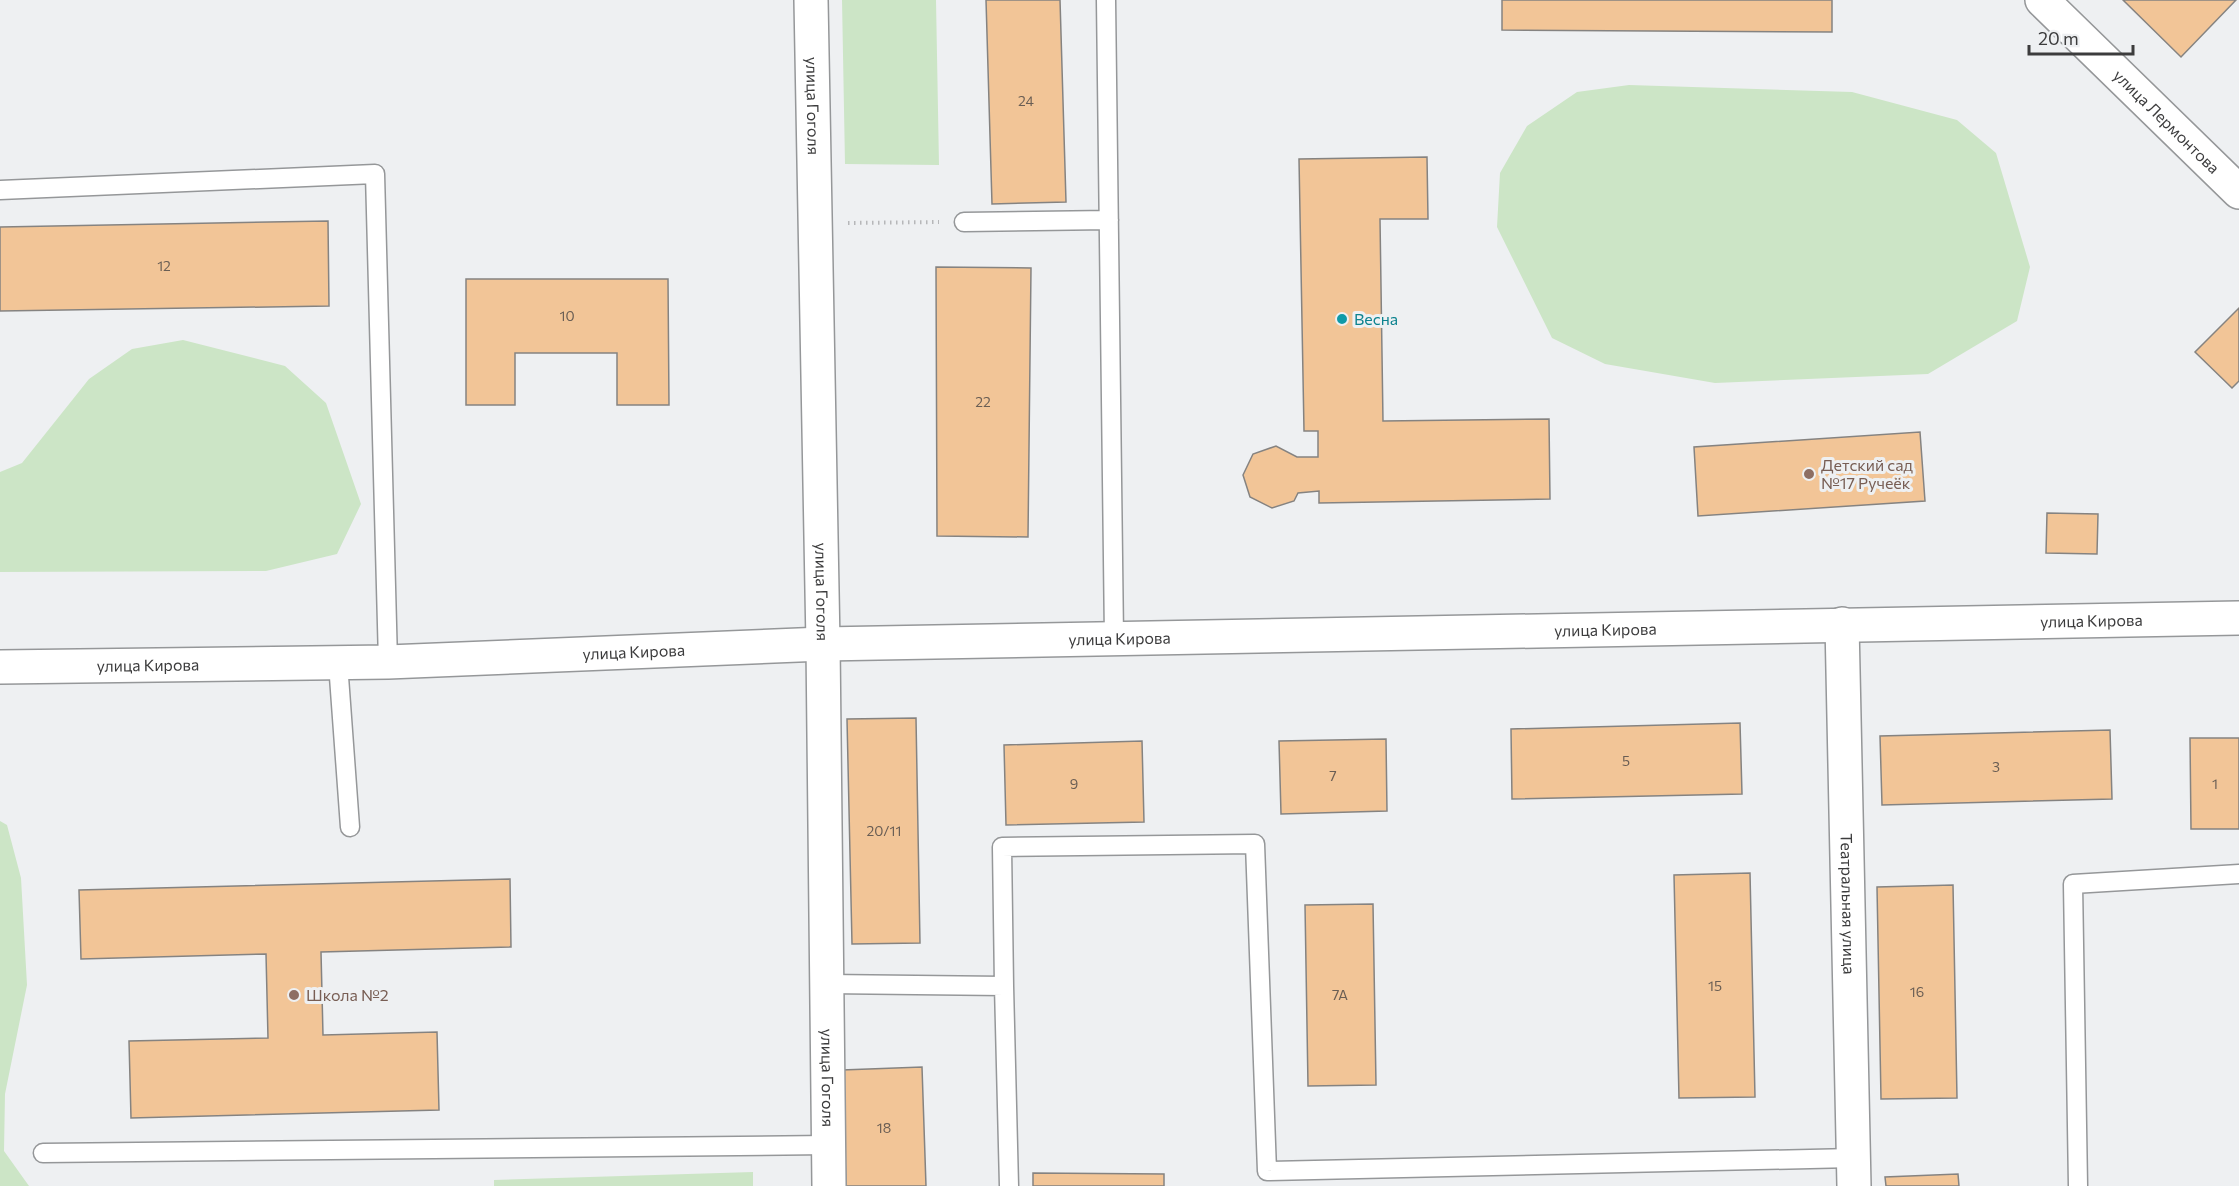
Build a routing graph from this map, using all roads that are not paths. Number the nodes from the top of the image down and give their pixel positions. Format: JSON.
{"nodes":[{"id":1,"x":811,"y":0,"type":"edge"},
{"id":2,"x":1106,"y":0,"type":"edge"},
{"id":3,"x":2042,"y":0,"type":"edge"},
{"id":4,"x":0,"y":190,"type":"edge"},
{"id":5,"x":2239,"y":192,"type":"edge"},
{"id":6,"x":1109,"y":220,"type":"junction"},
{"id":7,"x":964,"y":222,"type":"road end"},
{"id":8,"x":2239,"y":618,"type":"edge"},
{"id":9,"x":1842,"y":624,"type":"junction"},
{"id":10,"x":1114,"y":638,"type":"junction"},
{"id":11,"x":823,"y":644,"type":"junction"},
{"id":12,"x":388,"y":662,"type":"junction"},
{"id":13,"x":338,"y":663,"type":"junction"},
{"id":14,"x":0,"y":667,"type":"edge"},
{"id":15,"x":350,"y":827,"type":"dead end"},
{"id":16,"x":2239,"y":874,"type":"edge"},
{"id":17,"x":827,"y":984,"type":"junction"},
{"id":18,"x":1004,"y":986,"type":"junction"},
{"id":19,"x":828,"y":1145,"type":"junction"},
{"id":20,"x":43,"y":1153,"type":"dead end"},
{"id":21,"x":1854,"y":1172,"type":"edge"},
{"id":22,"x":829,"y":1186,"type":"edge"},
{"id":23,"x":1010,"y":1186,"type":"edge"},
{"id":24,"x":2078,"y":1186,"type":"edge"}],
"edges":[{"from":1,"to":11,"type":"street","name":"улица Гоголя"},
{"from":2,"to":6,"type":"lane"},
{"from":3,"to":5,"type":"street","name":"улица Лермонтова"},
{"from":4,"to":12,"type":"lane"},
{"from":6,"to":7,"type":"lane"},
{"from":6,"to":10,"type":"lane"},
{"from":8,"to":9,"type":"street","name":"улица Кирова"},
{"from":9,"to":10,"type":"street","name":"улица Кирова"},
{"from":9,"to":21,"type":"street","name":"Театральная улица"},
{"from":10,"to":11,"type":"street","name":"улица Кирова"},
{"from":11,"to":12,"type":"street","name":"улица Кирова"},
{"from":11,"to":17,"type":"street","name":"улица Гоголя"},
{"from":12,"to":13,"type":"street","name":"улица Кирова"},
{"from":13,"to":14,"type":"street","name":"улица Кирова"},
{"from":13,"to":15,"type":"lane"},
{"from":16,"to":24,"type":"lane"},
{"from":17,"to":18,"type":"lane"},
{"from":17,"to":19,"type":"street","name":"улица Гоголя"},
{"from":18,"to":21,"type":"lane"},
{"from":18,"to":23,"type":"lane"},
{"from":19,"to":20,"type":"lane"},
{"from":19,"to":22,"type":"street","name":"улица Гоголя"}]}
